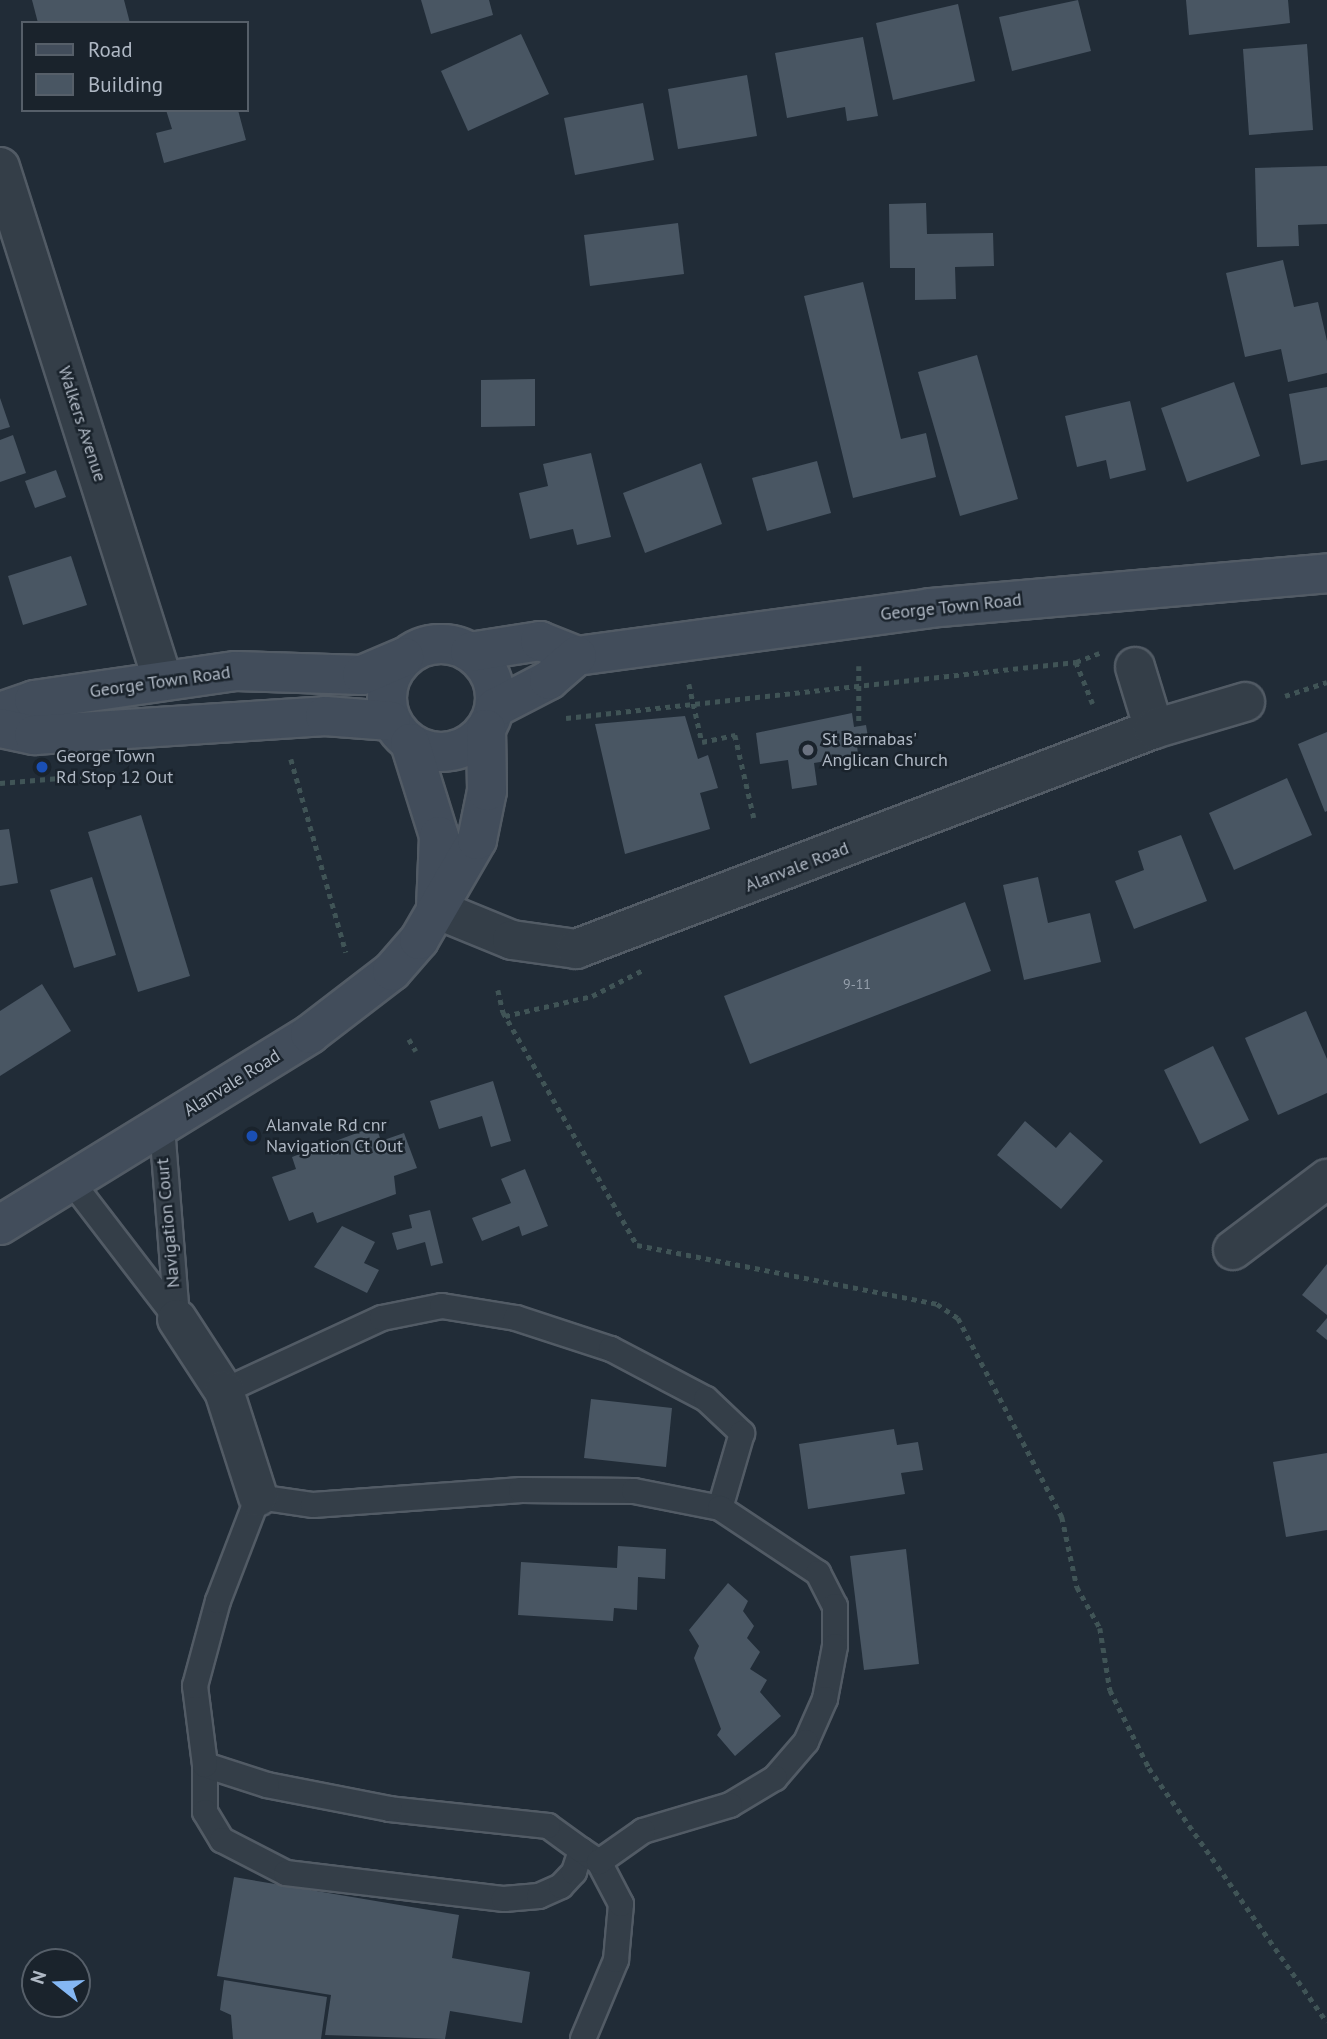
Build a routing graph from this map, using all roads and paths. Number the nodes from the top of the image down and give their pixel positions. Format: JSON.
{"nodes":[{"id":1,"x":0,"y":167,"type":"edge"},
{"id":2,"x":1327,"y":573,"type":"edge"},
{"id":3,"x":470,"y":652,"type":"junction"},
{"id":4,"x":577,"y":656,"type":"junction"},
{"id":5,"x":404,"y":657,"type":"junction"},
{"id":6,"x":1123,"y":658,"type":"joint"},
{"id":7,"x":1076,"y":662,"type":"junction"},
{"id":8,"x":859,"y":666,"type":"dead end"},
{"id":9,"x":163,"y":681,"type":"junction"},
{"id":10,"x":1327,"y":682,"type":"edge"},
{"id":11,"x":689,"y":684,"type":"dead end"},
{"id":12,"x":860,"y":688,"type":"junction"},
{"id":13,"x":1263,"y":700,"type":"joint"},
{"id":14,"x":1093,"y":704,"type":"dead end"},
{"id":15,"x":691,"y":705,"type":"junction"},
{"id":16,"x":0,"y":712,"type":"edge"},
{"id":17,"x":490,"y":718,"type":"junction"},
{"id":18,"x":555,"y":721,"type":"dead end"},
{"id":19,"x":859,"y":726,"type":"dead end"},
{"id":20,"x":0,"y":728,"type":"edge"},
{"id":21,"x":1154,"y":729,"type":"junction"},
{"id":22,"x":400,"y":732,"type":"junction"},
{"id":23,"x":299,"y":757,"type":"dead end"},
{"id":24,"x":754,"y":818,"type":"dead end"},
{"id":25,"x":436,"y":909,"type":"junction"},
{"id":26,"x":346,"y":952,"type":"dead end"},
{"id":27,"x":654,"y":959,"type":"dead end"},
{"id":28,"x":498,"y":990,"type":"dead end"},
{"id":29,"x":505,"y":1016,"type":"junction"},
{"id":30,"x":409,"y":1039,"type":"dead end"},
{"id":31,"x":416,"y":1051,"type":"dead end"},
{"id":32,"x":162,"y":1127,"type":"junction"},
{"id":33,"x":1327,"y":1179,"type":"edge"},
{"id":34,"x":71,"y":1181,"type":"junction"},
{"id":35,"x":0,"y":1225,"type":"edge"},
{"id":36,"x":1233,"y":1250,"type":"dead end"},
{"id":37,"x":177,"y":1319,"type":"junction"},
{"id":38,"x":224,"y":1391,"type":"junction"},
{"id":39,"x":258,"y":1497,"type":"junction"},
{"id":40,"x":720,"y":1508,"type":"junction"},
{"id":41,"x":205,"y":1765,"type":"junction"},
{"id":42,"x":590,"y":1856,"type":"junction"},
{"id":43,"x":1327,"y":2022,"type":"edge"},
{"id":44,"x":583,"y":2039,"type":"edge"}],
"edges":[{"from":1,"to":9,"type":"street","name":"Walkers Avenue"},
{"from":2,"to":4,"type":"main road","name":"George Town Road"},
{"from":3,"to":4,"type":"main road","name":"George Town Road"},
{"from":3,"to":5,"type":"main road"},
{"from":3,"to":17,"type":"main road"},
{"from":4,"to":17,"type":"main road"},
{"from":5,"to":9,"type":"main road","name":"George Town Road"},
{"from":5,"to":22,"type":"main road"},
{"from":6,"to":7,"type":"path"},
{"from":6,"to":21,"type":"street"},
{"from":7,"to":12,"type":"path"},
{"from":7,"to":14,"type":"path"},
{"from":8,"to":12,"type":"path"},
{"from":9,"to":16,"type":"main road","name":"George Town Road"},
{"from":10,"to":13,"type":"path"},
{"from":11,"to":15,"type":"path"},
{"from":12,"to":15,"type":"path"},
{"from":12,"to":19,"type":"path"},
{"from":13,"to":21,"type":"street","name":"Alanvale Road"},
{"from":15,"to":18,"type":"path"},
{"from":15,"to":24,"type":"path"},
{"from":17,"to":22,"type":"main road"},
{"from":17,"to":25,"type":"main road","name":"Alanvale Road"},
{"from":20,"to":22,"type":"main road"},
{"from":21,"to":25,"type":"street","name":"Alanvale Road"},
{"from":22,"to":25,"type":"main road"},
{"from":23,"to":26,"type":"path"},
{"from":25,"to":32,"type":"main road","name":"Alanvale Road"},
{"from":27,"to":29,"type":"path"},
{"from":28,"to":29,"type":"path"},
{"from":29,"to":43,"type":"path"},
{"from":30,"to":31,"type":"path"},
{"from":32,"to":34,"type":"main road","name":"Alanvale Road"},
{"from":32,"to":37,"type":"lane","name":"Navigation Court"},
{"from":33,"to":36,"type":"street"},
{"from":34,"to":35,"type":"main road","name":"Alanvale Road"},
{"from":34,"to":37,"type":"lane","name":"Navigation Court"},
{"from":37,"to":38,"type":"street","name":"Navigation Court"},
{"from":38,"to":39,"type":"street","name":"Navigation Court"},
{"from":38,"to":40,"type":"lane"},
{"from":39,"to":40,"type":"lane"},
{"from":39,"to":41,"type":"lane"},
{"from":40,"to":42,"type":"lane"},
{"from":41,"to":42,"type":"lane"},
{"from":41,"to":42,"type":"lane"},
{"from":42,"to":44,"type":"lane"}]}
